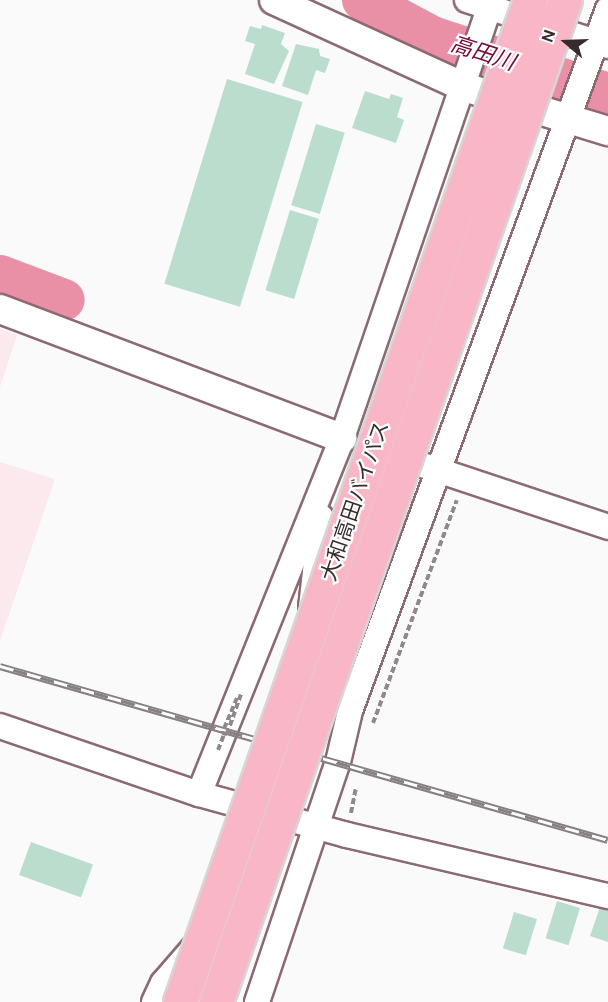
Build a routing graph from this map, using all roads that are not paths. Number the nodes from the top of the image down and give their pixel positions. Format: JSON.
{"nodes":[{"id":1,"x":274,"y":0,"type":"edge"},
{"id":2,"x":467,"y":0,"type":"edge"},
{"id":3,"x":530,"y":0,"type":"edge"},
{"id":4,"x":565,"y":0,"type":"edge"},
{"id":5,"x":489,"y":9,"type":"edge"},
{"id":6,"x":608,"y":9,"type":"edge"},
{"id":7,"x":599,"y":46,"type":"edge"},
{"id":8,"x":466,"y":81,"type":"junction"},
{"id":9,"x":571,"y":114,"type":"junction"},
{"id":10,"x":608,"y":131,"type":"edge"},
{"id":11,"x":0,"y":309,"type":"edge"},
{"id":12,"x":342,"y":438,"type":"junction"},
{"id":13,"x":439,"y":472,"type":"junction"},
{"id":14,"x":608,"y":527,"type":"edge"},
{"id":15,"x":304,"y":648,"type":"junction"},
{"id":16,"x":0,"y":726,"type":"edge"},
{"id":17,"x":199,"y":794,"type":"junction"},
{"id":18,"x":306,"y":823,"type":"junction"},
{"id":19,"x":608,"y":896,"type":"edge"},
{"id":20,"x":154,"y":1002,"type":"edge"},
{"id":21,"x":167,"y":1002,"type":"edge"},
{"id":22,"x":180,"y":1002,"type":"edge"},
{"id":23,"x":216,"y":1002,"type":"edge"},
{"id":24,"x":257,"y":1002,"type":"edge"}],
"edges":[{"from":1,"to":8,"type":"street"},
{"from":2,"to":5,"type":"street"},
{"from":3,"to":15,"type":"highway","name":"大和高田バイパス","bridge":true},
{"from":4,"to":23,"type":"highway","name":"大和高田バイパス","bridge":true},
{"from":5,"to":7,"type":"street"},
{"from":5,"to":8,"type":"street"},
{"from":6,"to":7,"type":"street"},
{"from":7,"to":9,"type":"street"},
{"from":8,"to":9,"type":"street"},
{"from":8,"to":12,"type":"street"},
{"from":9,"to":10,"type":"street"},
{"from":9,"to":13,"type":"street"},
{"from":11,"to":12,"type":"street"},
{"from":12,"to":13,"type":"street"},
{"from":12,"to":17,"type":"street"},
{"from":12,"to":18,"type":"street"},
{"from":13,"to":14,"type":"street"},
{"from":13,"to":18,"type":"street"},
{"from":15,"to":21,"type":"highway","bridge":true},
{"from":15,"to":22,"type":"highway","name":"大和高田バイパス","bridge":true},
{"from":16,"to":17,"type":"street"},
{"from":17,"to":18,"type":"street"},
{"from":18,"to":19,"type":"street"},
{"from":18,"to":20,"type":"street"},
{"from":18,"to":24,"type":"street"}]}
